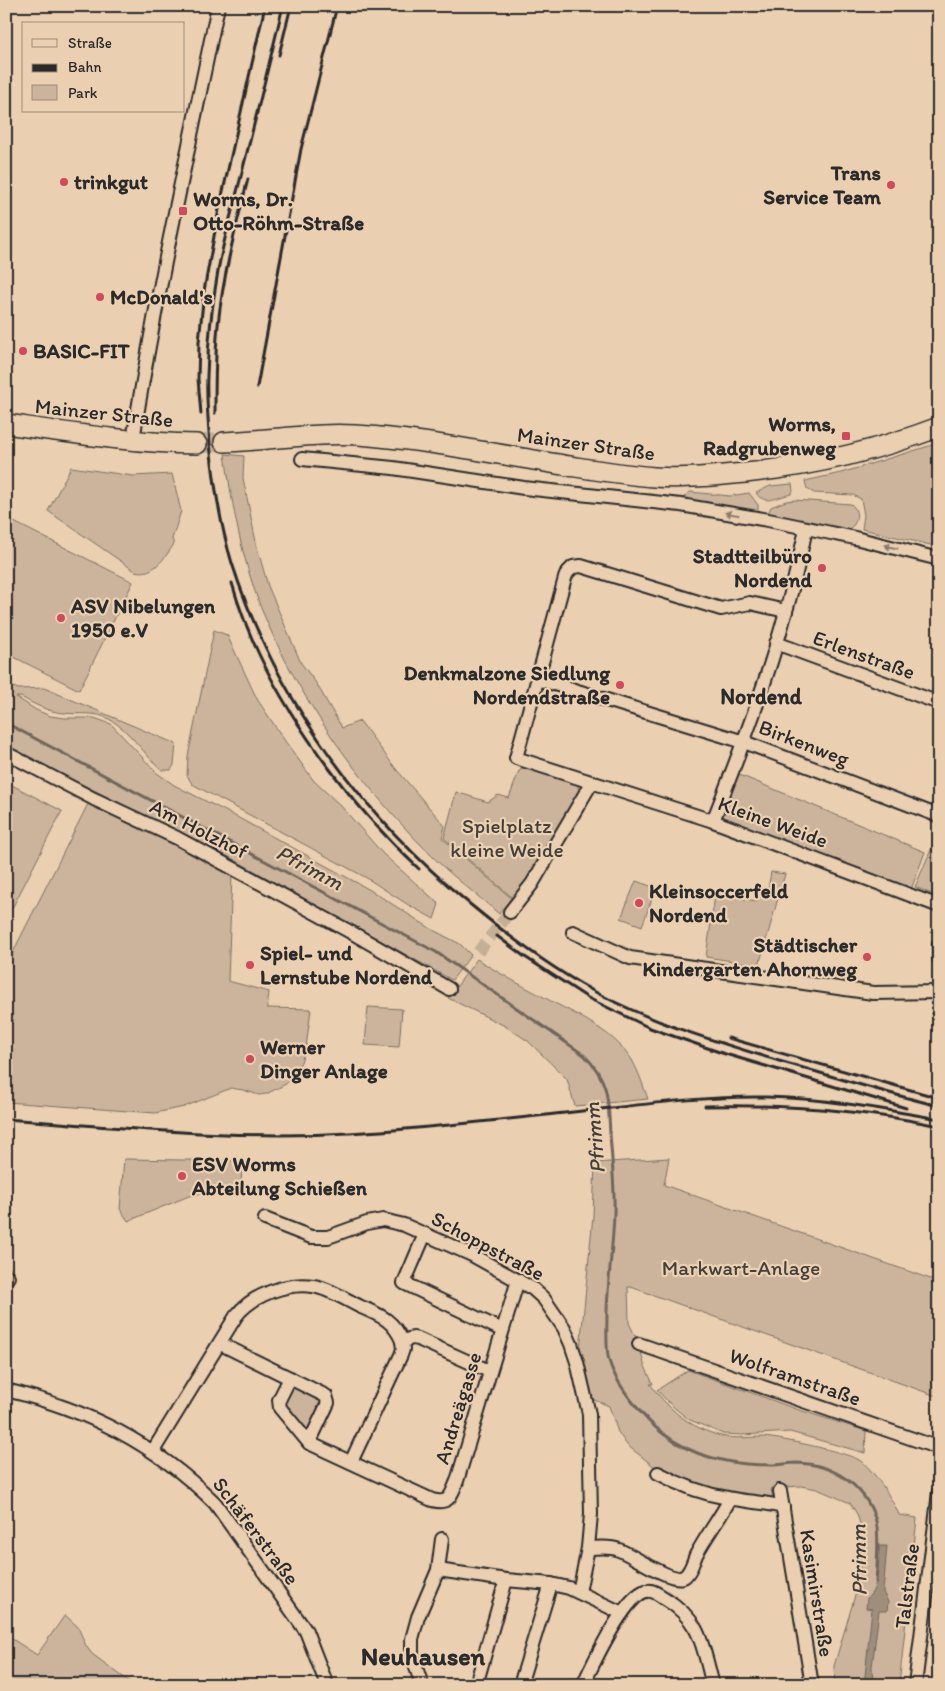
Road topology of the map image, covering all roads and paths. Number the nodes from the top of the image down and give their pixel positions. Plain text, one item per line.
1 (218, 6) edge
2 (6, 424) edge
3 (939, 427) edge
4 (133, 440) junction
5 (224, 442) tunnel mouth
6 (197, 444) tunnel mouth
7 (302, 459) dead end
8 (806, 528) junction
9 (939, 559) edge
10 (786, 611) junction
11 (776, 643) junction
12 (538, 679) junction
13 (939, 703) edge
14 (744, 742) junction
15 (6, 754) edge
16 (592, 782) junction
17 (939, 816) edge
18 (713, 821) junction
19 (939, 906) edge
20 (510, 912) tunnel mouth
21 (573, 932) dead end
22 (939, 944) edge
23 (939, 958) edge
24 (449, 989) dead end
25 (939, 992) edge
26 (266, 1219) dead end
27 (425, 1234) junction
28 (518, 1280) junction
29 (502, 1330) junction
30 (402, 1341) junction
31 (221, 1344) junction
32 (639, 1344) dead end
33 (489, 1372) junction
34 (290, 1378) junction
35 (6, 1390) edge
36 (309, 1443) junction
37 (939, 1448) edge
38 (154, 1451) junction
39 (351, 1462) junction
40 (658, 1473) dead end
41 (780, 1491) dead end
42 (939, 1492) edge
43 (730, 1499) junction
44 (783, 1507) junction
45 (442, 1539) dead end
46 (588, 1548) junction
47 (438, 1570) junction
48 (506, 1580) junction
49 (551, 1584) junction
50 (579, 1592) junction
51 (622, 1614) junction
52 (327, 1685) edge
53 (422, 1685) edge
54 (476, 1685) edge
55 (520, 1685) edge
56 (583, 1685) edge
57 (713, 1685) edge
58 (812, 1685) edge
59 (915, 1685) edge

1 - 4 street
2 - 4 main road, Mainzer Straße
3 - 5 main road, Mainzer Straße
4 - 6 main road, Mainzer Straße
8 -> 7 street
9 -> 8 street
8 - 10 street
10 - 11 street
10 - 12 street
11 - 13 street, Erlenstraße
11 - 14 street
12 - 14 street, Birkenweg
12 - 16 street, Kleine Weide
14 - 17 street, Birkenweg
14 - 18 street
15 - 24 street, Am Holzhof
16 - 18 street, Kleine Weide
16 - 20 street
18 - 19 street, Kleine Weide
21 - 25 street
22 - 23 street
26 - 27 street, Schoppstraße
27 - 28 street, Schoppstraße
27 - 29 street, Andreägasse
28 - 29 street, Andreägasse
28 - 46 street, Schoppstraße
29 - 33 street, Andreägasse
30 - 31 street
30 - 33 street
30 - 39 street
31 - 34 street
31 - 38 street
32 - 37 street, Wolframstraße
33 - 39 street, Andreägasse
34 - 36 street
34 - 36 street
35 - 38 street, Schäferstraße
36 - 39 street
38 - 52 street, Schäferstraße
40 - 43 street, Kasimirstraße
41 - 44 street, Kasimirstraße
42 - 59 street, Talstraße
43 - 44 street, Kasimirstraße
43 - 46 street
44 - 58 street, Kasimirstraße
45 - 47 street
46 - 50 street, Schoppstraße
47 - 48 street
47 - 53 street
48 - 49 street
48 - 54 street
49 - 50 street
49 - 55 street
50 - 51 street
51 - 56 street
51 - 57 street

